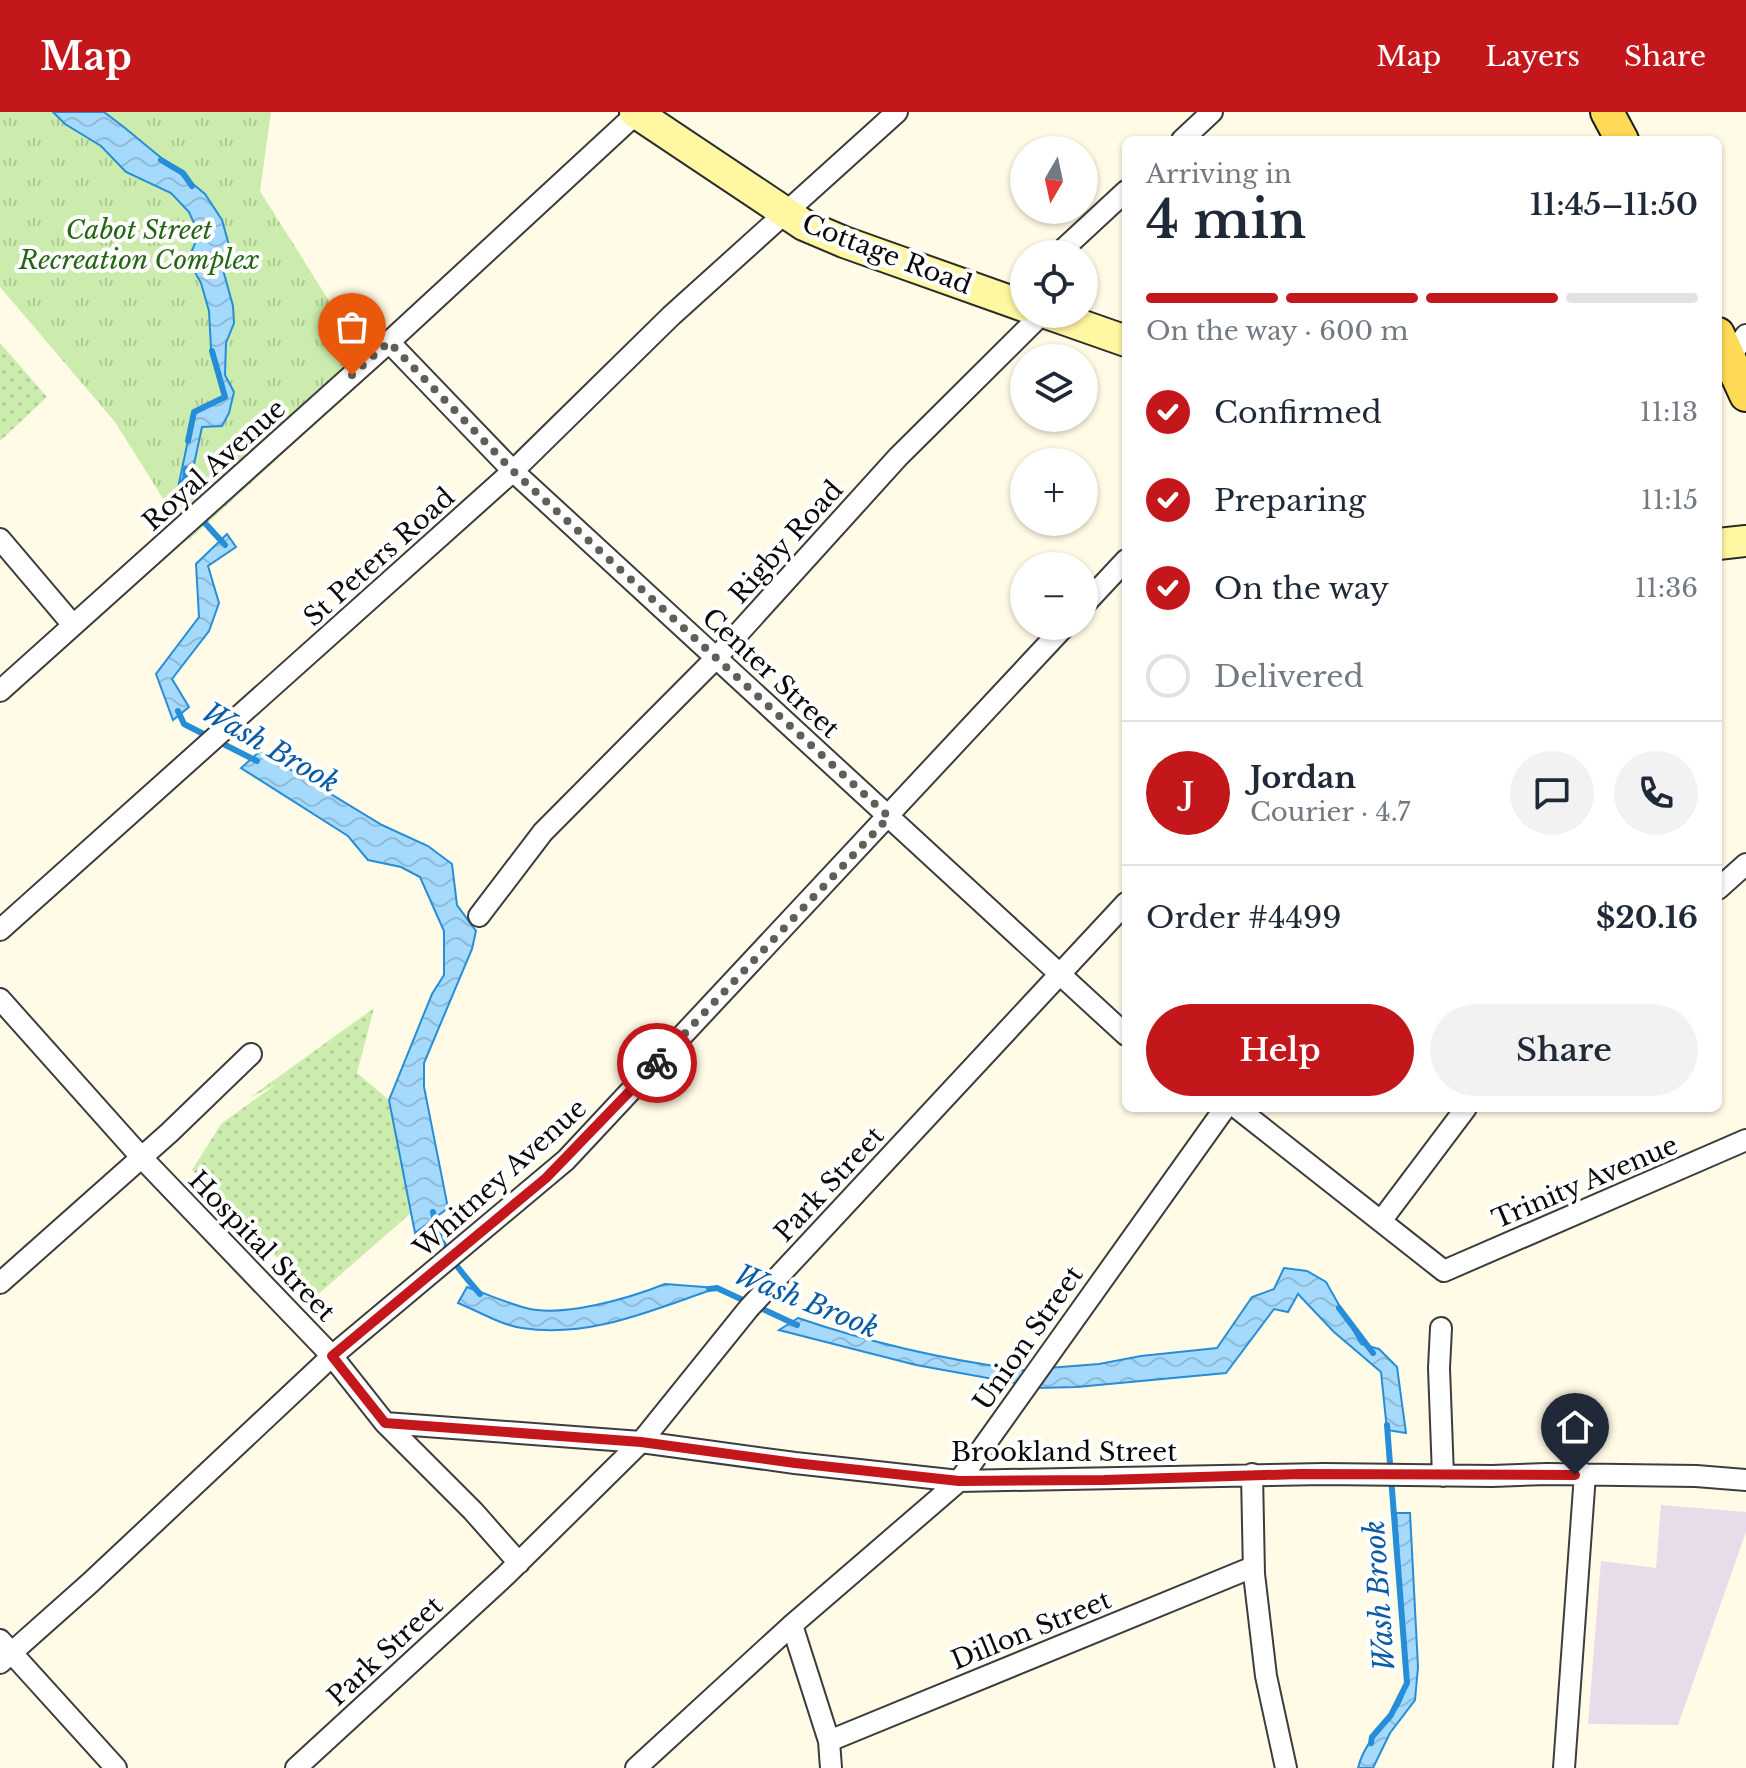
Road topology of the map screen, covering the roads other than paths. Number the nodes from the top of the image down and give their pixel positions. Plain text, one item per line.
1 (897, 112) edge
2 (1212, 112) edge
3 (1607, 112) edge
4 (636, 113) edge
5 (1186, 136) edge
6 (1620, 136) edge
7 (1122, 195) edge
8 (784, 213) junction
9 (1073, 240) edge
10 (1010, 299) edge
11 (1010, 325) edge
12 (1089, 328) edge
13 (1122, 340) edge
14 (389, 342) junction
15 (1731, 342) edge
16 (1746, 395) edge
17 (513, 471) junction
18 (0, 539) edge
19 (1746, 541) edge
20 (1722, 544) edge
21 (1122, 564) edge
22 (1098, 590) edge
23 (73, 625) junction
24 (1052, 640) edge
25 (716, 658) junction
26 (0, 691) edge
27 (889, 817) junction
28 (1746, 864) edge
29 (1722, 885) edge
30 (1122, 907) edge
31 (479, 916) dead end
32 (0, 930) edge
33 (1060, 974) junction
34 (0, 999) edge
35 (1122, 1031) edge
36 (251, 1054) dead end
37 (1215, 1112) edge
38 (1242, 1112) edge
39 (1463, 1112) edge
40 (1746, 1140) edge
41 (142, 1158) junction
42 (1381, 1221) junction
43 (0, 1283) edge
44 (1441, 1328) dead end
45 (332, 1356) junction
46 (385, 1423) junction
47 (641, 1442) junction
48 (1252, 1474) junction
49 (1585, 1474) junction
50 (1443, 1476) junction
51 (1746, 1480) edge
52 (959, 1481) junction
53 (519, 1563) junction
54 (1253, 1567) junction
55 (792, 1625) junction
56 (4, 1652) edge
57 (829, 1741) junction
58 (116, 1768) edge
59 (296, 1768) edge
60 (636, 1768) edge
61 (831, 1768) edge
62 (1286, 1768) edge
63 (1564, 1768) edge

1 - 8 street, St Peters Road
2 - 5 street
3 - 6 main road
4 - 8 main road, Cottage Road
4 - 14 street, Royal Avenue
7 - 9 street
8 - 10 main road, Cottage Road
8 - 17 street, St Peters Road
11 - 25 street, Rigby Road
12 - 13 main road
14 - 17 street, Center Street
14 - 23 street, Royal Avenue
15 - 16 main road
17 - 25 street, Center Street
17 - 32 street, St Peters Road
18 - 23 street
19 - 20 main road
21 - 22 street
23 - 26 street, Royal Avenue
24 - 27 street, Whitney Avenue
25 - 27 street, Center Street
25 - 31 street, Rigby Road
27 - 33 street, Center Street
27 - 45 street, Whitney Avenue
28 - 29 street
30 - 33 street, Park Street
33 - 35 street, Center Street
33 - 47 street, Park Street
34 - 41 street, Hospital Street
36 - 41 street
37 - 52 street, Union Street
38 - 42 street
39 - 42 street
40 - 42 street, Trinity Avenue
41 - 43 street
41 - 45 street, Hospital Street
44 - 50 street
45 - 46 street, Hospital Street
45 - 56 street, Whitney Avenue
46 - 47 street, Brookland Street
46 - 53 street, Hospital Street
47 - 52 street, Brookland Street
47 - 53 street, Park Street
48 - 50 street, Brookland Street
48 - 52 street, Brookland Street
48 - 54 street
49 - 50 street, Brookland Street
49 - 51 street, Brookland Street
49 - 63 street
52 - 55 street, Union Street
53 - 59 street, Park Street
54 - 57 street, Dillon Street
54 - 62 street
55 - 57 street
55 - 60 street, Union Street
56 - 58 street
57 - 61 street

